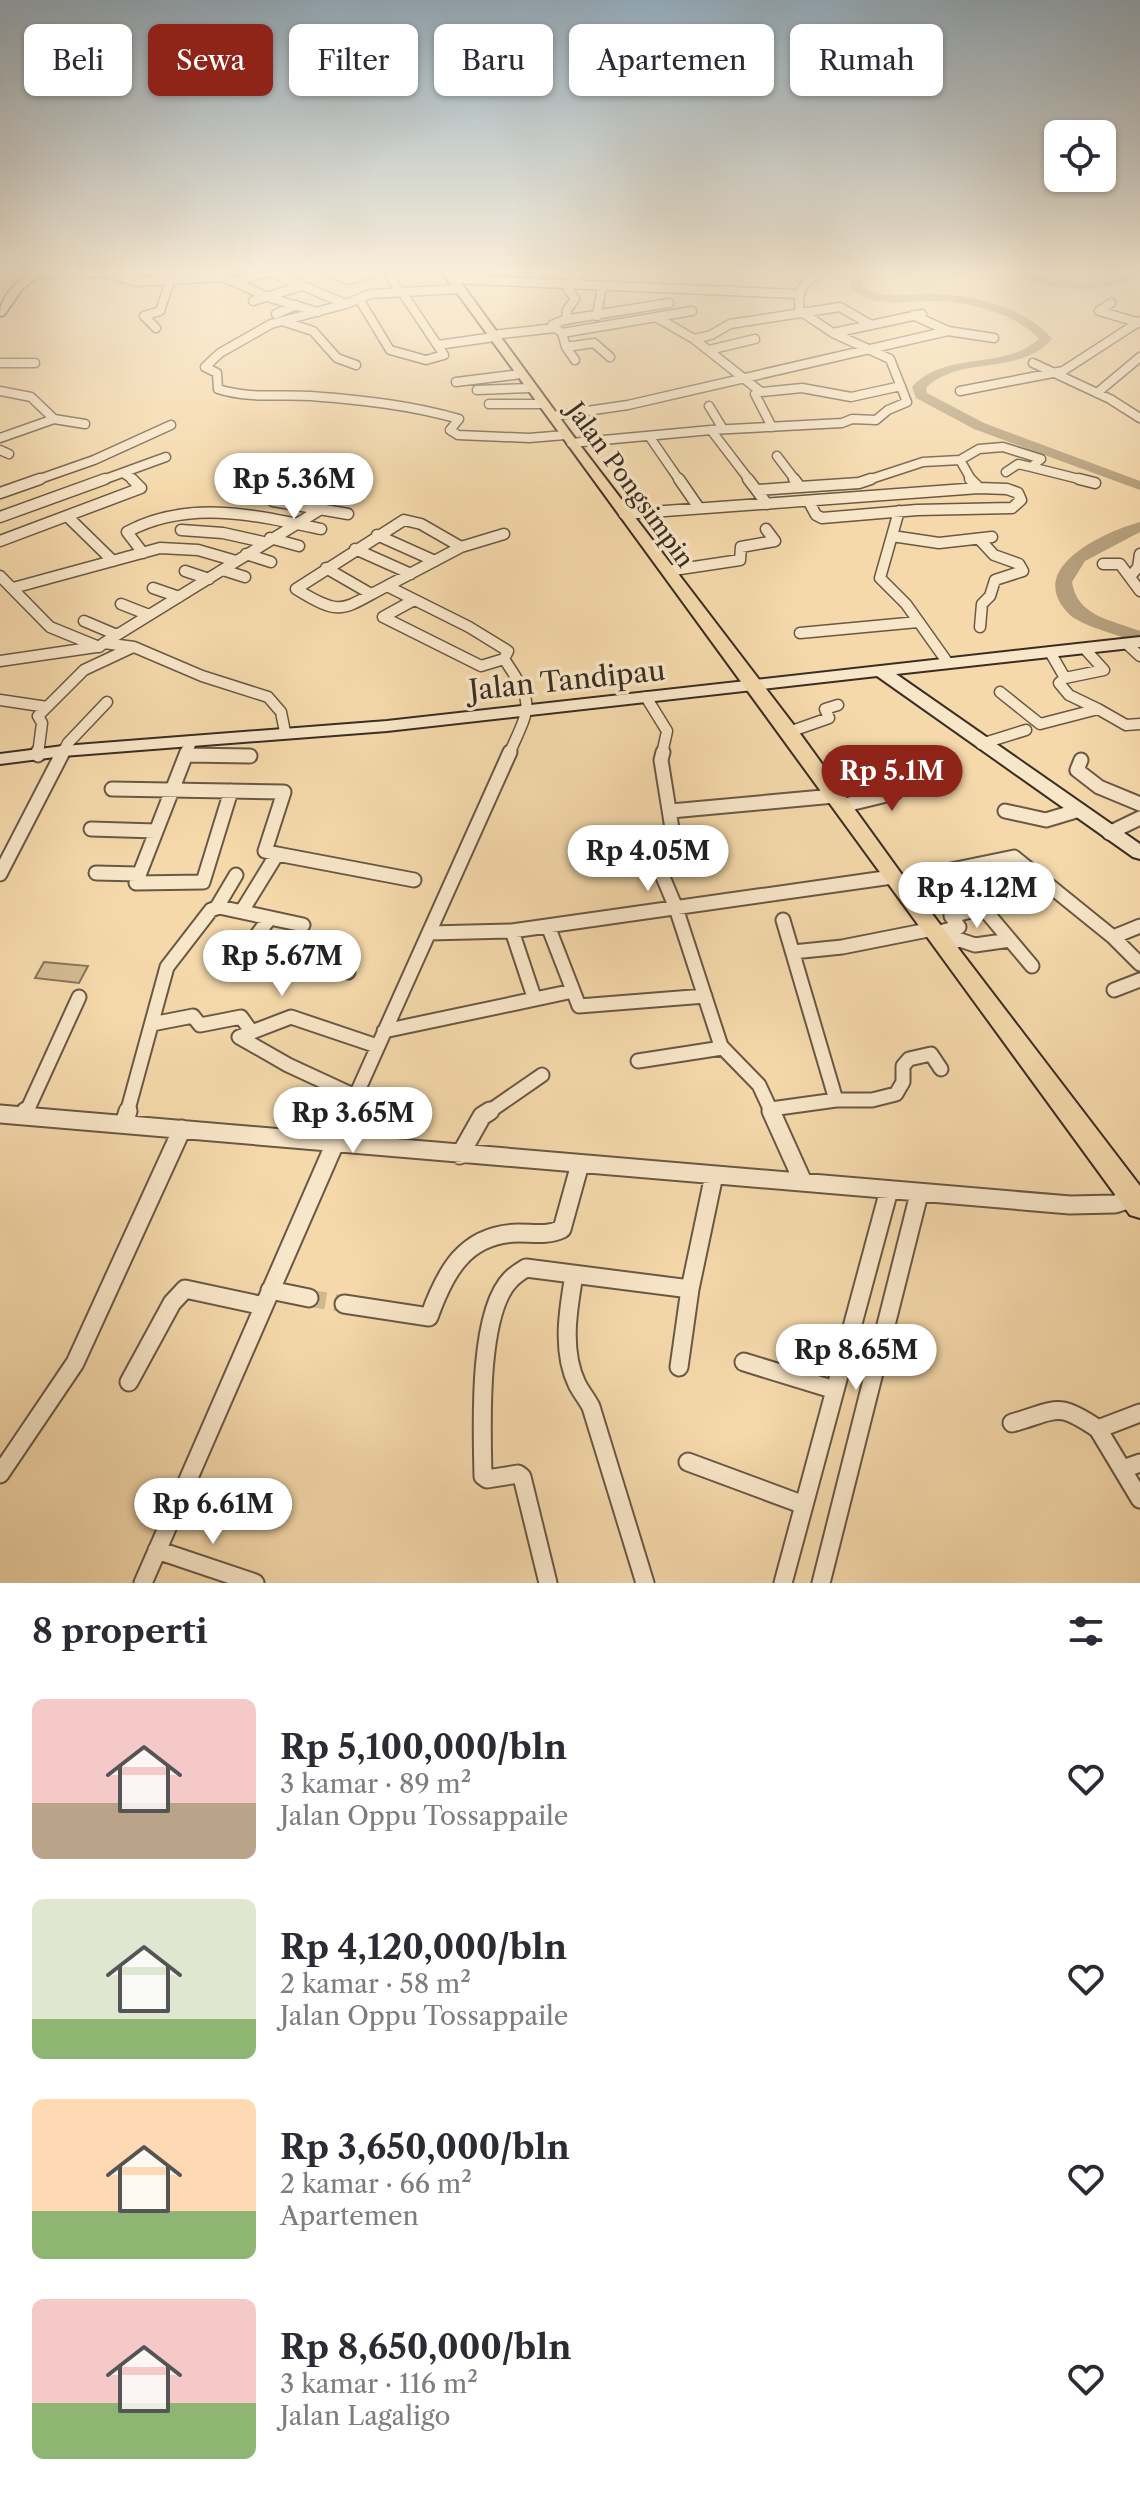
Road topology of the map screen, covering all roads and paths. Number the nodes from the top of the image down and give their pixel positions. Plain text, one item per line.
1 (233, 346) edge
2 (326, 346) edge
3 (387, 346) edge
4 (439, 346) edge
5 (500, 346) edge
6 (574, 346) edge
7 (597, 346) edge
8 (703, 346) edge
9 (726, 346) edge
10 (862, 346) edge
11 (892, 346) edge
12 (1097, 346) edge
13 (566, 347) joint
14 (709, 350) junction
15 (873, 351) junction
16 (610, 357) dead end
17 (1140, 357) edge
18 (575, 360) dead end
19 (0, 363) edge
20 (35, 363) dead end
21 (1033, 363) dead end
22 (356, 365) dead end
23 (784, 370) junction
24 (521, 374) junction
25 (1055, 374) junction
26 (746, 379) junction
27 (456, 382) dead end
28 (901, 386) junction
29 (531, 388) junction
30 (799, 388) junction
31 (477, 390) dead end
32 (0, 391) edge
33 (960, 391) dead end
34 (761, 392) junction
35 (1097, 393) junction
36 (489, 404) dead end
37 (709, 406) dead end
38 (1136, 410) edge
39 (606, 414) dead end
40 (1140, 418) edge
41 (54, 419) junction
42 (85, 424) dead end
43 (558, 424) junction
44 (171, 425) dead end
45 (772, 427) junction
46 (723, 429) junction
47 (711, 430) junction
48 (649, 436) junction
49 (0, 438) edge
50 (777, 456) dead end
51 (166, 457) dead end
52 (960, 460) junction
53 (1031, 467) junction
54 (1006, 472) dead end
55 (123, 473) junction
56 (1095, 483) dead end
57 (800, 487) junction
58 (979, 488) junction
59 (757, 490) junction
60 (0, 493) edge
61 (273, 501) dead end
62 (809, 502) junction
63 (767, 504) junction
64 (699, 508) junction
65 (321, 509) junction
66 (899, 511) junction
67 (348, 514) dead end
68 (624, 514) junction
69 (67, 516) junction
70 (0, 517) edge
71 (296, 524) junction
72 (321, 529) dead end
73 (766, 529) dead end
74 (181, 530) dead end
75 (504, 534) dead end
76 (377, 535) junction
77 (892, 536) junction
78 (992, 537) dead end
79 (267, 540) junction
80 (980, 540) junction
81 (0, 541) edge
82 (299, 546) dead end
83 (461, 547) junction
84 (355, 549) junction
85 (143, 553) junction
86 (246, 554) junction
87 (1140, 554) edge
88 (113, 561) junction
89 (236, 561) junction
90 (435, 561) junction
91 (271, 562) dead end
92 (1103, 564) dead end
93 (326, 568) junction
94 (223, 570) junction
95 (185, 571) dead end
96 (667, 571) junction
97 (411, 574) junction
98 (245, 577) dead end
99 (1130, 577) junction
100 (209, 579) junction
101 (5, 584) edge
102 (387, 586) junction
103 (153, 588) dead end
104 (1140, 591) edge
105 (371, 594) junction
106 (179, 597) junction
107 (414, 600) junction
108 (121, 604) dead end
109 (149, 615) junction
110 (84, 621) dead end
111 (918, 622) junction
112 (980, 627) dead end
113 (800, 633) dead end
114 (117, 635) junction
115 (102, 645) junction
116 (1135, 646) edge
117 (134, 647) junction
118 (1085, 649) junction
119 (1050, 652) junction
120 (504, 659) junction
121 (0, 661) edge
122 (948, 663) junction
123 (879, 670) junction
124 (1065, 678) junction
125 (751, 685) junction
126 (1000, 692) dead end
127 (646, 697) junction
128 (0, 700) edge
129 (107, 702) dead end
130 (838, 705) dead end
131 (47, 707) junction
132 (1098, 709) junction
133 (528, 711) junction
134 (1140, 724) edge
135 (1026, 730) dead end
136 (285, 732) junction
137 (789, 732) junction
138 (981, 744) junction
139 (189, 749) junction
140 (63, 751) junction
141 (38, 755) junction
142 (250, 756) dead end
143 (0, 759) edge
144 (1081, 760) dead end
145 (894, 782) dead end
146 (112, 789) dead end
147 (173, 789) junction
148 (231, 791) junction
149 (838, 801) junction
150 (1140, 804) edge
151 (671, 811) junction
152 (1005, 811) dead end
153 (1076, 811) junction
154 (1140, 818) edge
155 (91, 829) dead end
156 (156, 831) junction
157 (1109, 833) junction
158 (1140, 853) edge
159 (277, 854) junction
160 (96, 873) dead end
161 (0, 874) edge
162 (139, 874) junction
163 (236, 875) dead end
164 (892, 877) junction
165 (414, 880) dead end
166 (217, 907) junction
167 (676, 908) junction
168 (983, 908) junction
169 (242, 911) junction
170 (270, 918) junction
171 (783, 920) dead end
172 (303, 925) dead end
173 (548, 926) junction
174 (1140, 926) edge
175 (512, 931) junction
176 (429, 933) junction
177 (938, 935) junction
178 (1113, 937) junction
179 (1010, 940) junction
180 (793, 952) junction
181 (1140, 964) edge
182 (1032, 966) dead end
183 (348, 972) dead end
184 (1140, 980) edge
185 (1114, 990) dead end
186 (573, 991) junction
187 (705, 996) junction
188 (79, 997) dead end
189 (534, 997) junction
190 (152, 1024) junction
191 (251, 1031) junction
192 (380, 1039) junction
193 (722, 1048) junction
194 (638, 1061) dead end
195 (941, 1069) dead end
196 (542, 1075) dead end
197 (355, 1096) junction
198 (836, 1100) junction
199 (771, 1109) junction
200 (0, 1114) edge
201 (24, 1116) junction
202 (124, 1124) junction
203 (182, 1129) junction
204 (336, 1144) junction
205 (460, 1155) junction
206 (580, 1164) junction
207 (714, 1175) junction
208 (803, 1182) junction
209 (889, 1190) junction
210 (919, 1194) junction
211 (1138, 1201) edge
212 (574, 1275) junction
213 (690, 1289) junction
214 (267, 1298) junction
215 (309, 1298) tunnel mouth
216 (344, 1304) tunnel mouth
217 (744, 1362) dead end
218 (679, 1367) dead end
219 (129, 1382) dead end
220 (835, 1390) junction
221 (1140, 1413) edge
222 (1012, 1423) dead end
223 (1098, 1429) junction
224 (688, 1462) dead end
225 (1132, 1466) edge
226 (0, 1474) edge
227 (1140, 1499) edge
228 (804, 1505) junction
229 (157, 1550) junction
230 (143, 1583) edge
231 (255, 1583) edge
232 (548, 1583) edge
233 (645, 1583) edge
234 (783, 1583) edge
235 (821, 1583) edge

1 - 43 street
2 - 22 street
3 - 4 street
5 - 24 main road, Jalan Pongsimpin
6 - 13 street
7 - 16 street
8 - 14 street
9 - 14 street
10 - 15 street
11 - 15 street
12 - 25 street
13 - 18 street
14 - 26 street
15 - 23 street
15 - 28 street
17 - 35 street
19 - 20 street
21 - 25 street
23 - 26 street
23 - 30 street
24 - 27 street
24 - 29 main road, Jalan Pongsimpin
25 - 33 street
25 - 35 street
26 - 34 street
26 - 43 street
28 - 30 street
28 - 45 street
29 - 31 street
29 - 43 main road, Jalan Pongsimpin
30 - 34 street
32 - 41 street
34 - 45 street
35 - 38 street
36 - 43 street
37 - 46 street
38 - 40 street
39 - 43 street
41 - 42 street
41 - 49 street
43 - 48 street
43 - 68 main road, Jalan Pongsimpin
44 - 60 street
45 - 46 street
46 - 47 street
47 - 48 street
47 - 59 street
48 - 64 street
50 - 57 street
51 - 55 street
52 - 53 street
52 - 57 street
52 - 58 street
53 - 54 street
53 - 56 street
55 - 69 street
55 - 70 street
57 - 59 street
58 - 62 street
58 - 66 street
59 - 63 street
61 - 65 street
62 - 63 street
62 - 66 street
63 - 64 street
64 - 68 street
65 - 67 street
65 - 71 street
66 - 77 street
68 - 96 main road, Jalan Pongsimpin
69 - 81 street
69 - 88 street
71 - 72 street
71 - 79 street
71 - 85 street
73 - 96 street
74 - 79 street
75 - 83 street
76 - 83 street
76 - 84 street
76 - 90 street
77 - 80 street
77 - 111 street
78 - 80 street
79 - 82 street
79 - 86 street
80 - 112 street
83 - 90 street
84 - 93 street
84 - 97 street
85 - 88 street
85 - 89 street
86 - 89 street
86 - 91 street
87 - 99 street
88 - 101 street
89 - 94 street
90 - 97 street
92 - 99 street
93 - 105 street
93 - 105 street
94 - 98 street
94 - 100 street
95 - 100 street
96 - 125 main road, Jalan Pongsimpin
97 - 102 street
99 - 104 street
100 - 106 street
101 - 115 street
102 - 105 street
102 - 107 street
103 - 106 street
106 - 109 street
107 - 120 street
107 - 120 street
108 - 109 street
109 - 114 street
110 - 114 street
111 - 113 street
111 - 122 street
114 - 115 street
115 - 117 street
115 - 121 street
116 - 118 street, Jalan Tandipau
117 - 131 street
117 - 136 street
118 - 119 street, Jalan Tandipau
118 - 124 street
119 - 122 street, Jalan Tandipau
119 - 124 street
120 - 133 street
122 - 123 street, Jalan Tandipau
123 - 125 street, Jalan Tandipau
123 - 138 street
124 - 132 street
125 - 127 street, Jalan Tandipau
125 - 137 main road, Jalan Pongsimpin
126 - 132 street
127 - 133 street, Jalan Tandipau
127 - 151 street
128 - 131 street
129 - 140 street
130 - 137 street
131 - 141 street
132 - 134 street
133 - 136 street, Jalan Tandipau
133 - 176 street
135 - 138 street
136 - 139 street, Jalan Tandipau
137 - 149 main road, Jalan Pongsimpin
138 - 153 street
139 - 140 street, Jalan Tandipau
139 - 142 street
139 - 147 street
140 - 141 street, Jalan Tandipau
140 - 161 street
141 - 143 street, Jalan Tandipau
144 - 150 street
145 - 149 street
146 - 147 street
147 - 148 street
147 - 156 street
148 - 159 street
148 - 162 street
149 - 151 street
149 - 164 main road, Jalan Pongsimpin
151 - 167 street
152 - 153 street
153 - 157 street
154 - 157 street
155 - 156 street
156 - 162 street
157 - 158 street
159 - 165 street
159 - 169 street
160 - 162 street
163 - 166 street
164 - 167 street
164 - 177 main road, Jalan Pongsimpin
166 - 169 street
166 - 190 street
167 - 173 street
167 - 187 street
168 - 177 street
168 - 178 street
168 - 179 street
169 - 170 street
170 - 172 street
170 - 183 street
171 - 180 street
173 - 175 street
173 - 186 street
174 - 178 street
175 - 176 street
175 - 189 street
176 - 192 street
177 - 179 street
177 - 180 street
177 - 211 main road, Jalan Pongsimpin
178 - 181 street
179 - 182 street
180 - 198 street
184 - 185 street
186 - 187 street
186 - 189 street
187 - 193 street
188 - 201 street
189 - 192 street
190 - 191 street
190 - 202 street
191 - 192 street
191 - 197 street
192 - 197 street
193 - 194 street
193 - 199 street
195 - 198 street
196 - 205 street
197 - 204 street
198 - 199 street
199 - 208 street
200 - 201 street
201 - 202 street
202 - 203 street
203 - 204 street
203 - 226 street
204 - 205 street
204 - 214 street
205 - 206 street
206 - 207 street
206 - 216 street
207 - 208 street
207 - 213 street
208 - 209 street
209 - 210 street
209 - 220 street
210 - 211 street
210 - 235 street
212 - 213 street
212 - 232 street
212 - 233 street
213 - 218 street
214 - 215 street
214 - 219 street
214 - 229 street
217 - 220 street
220 - 228 street
221 - 223 street
222 - 223 street
223 - 225 street
224 - 228 street
225 - 227 street
228 - 234 street
229 - 230 street
229 - 231 street

